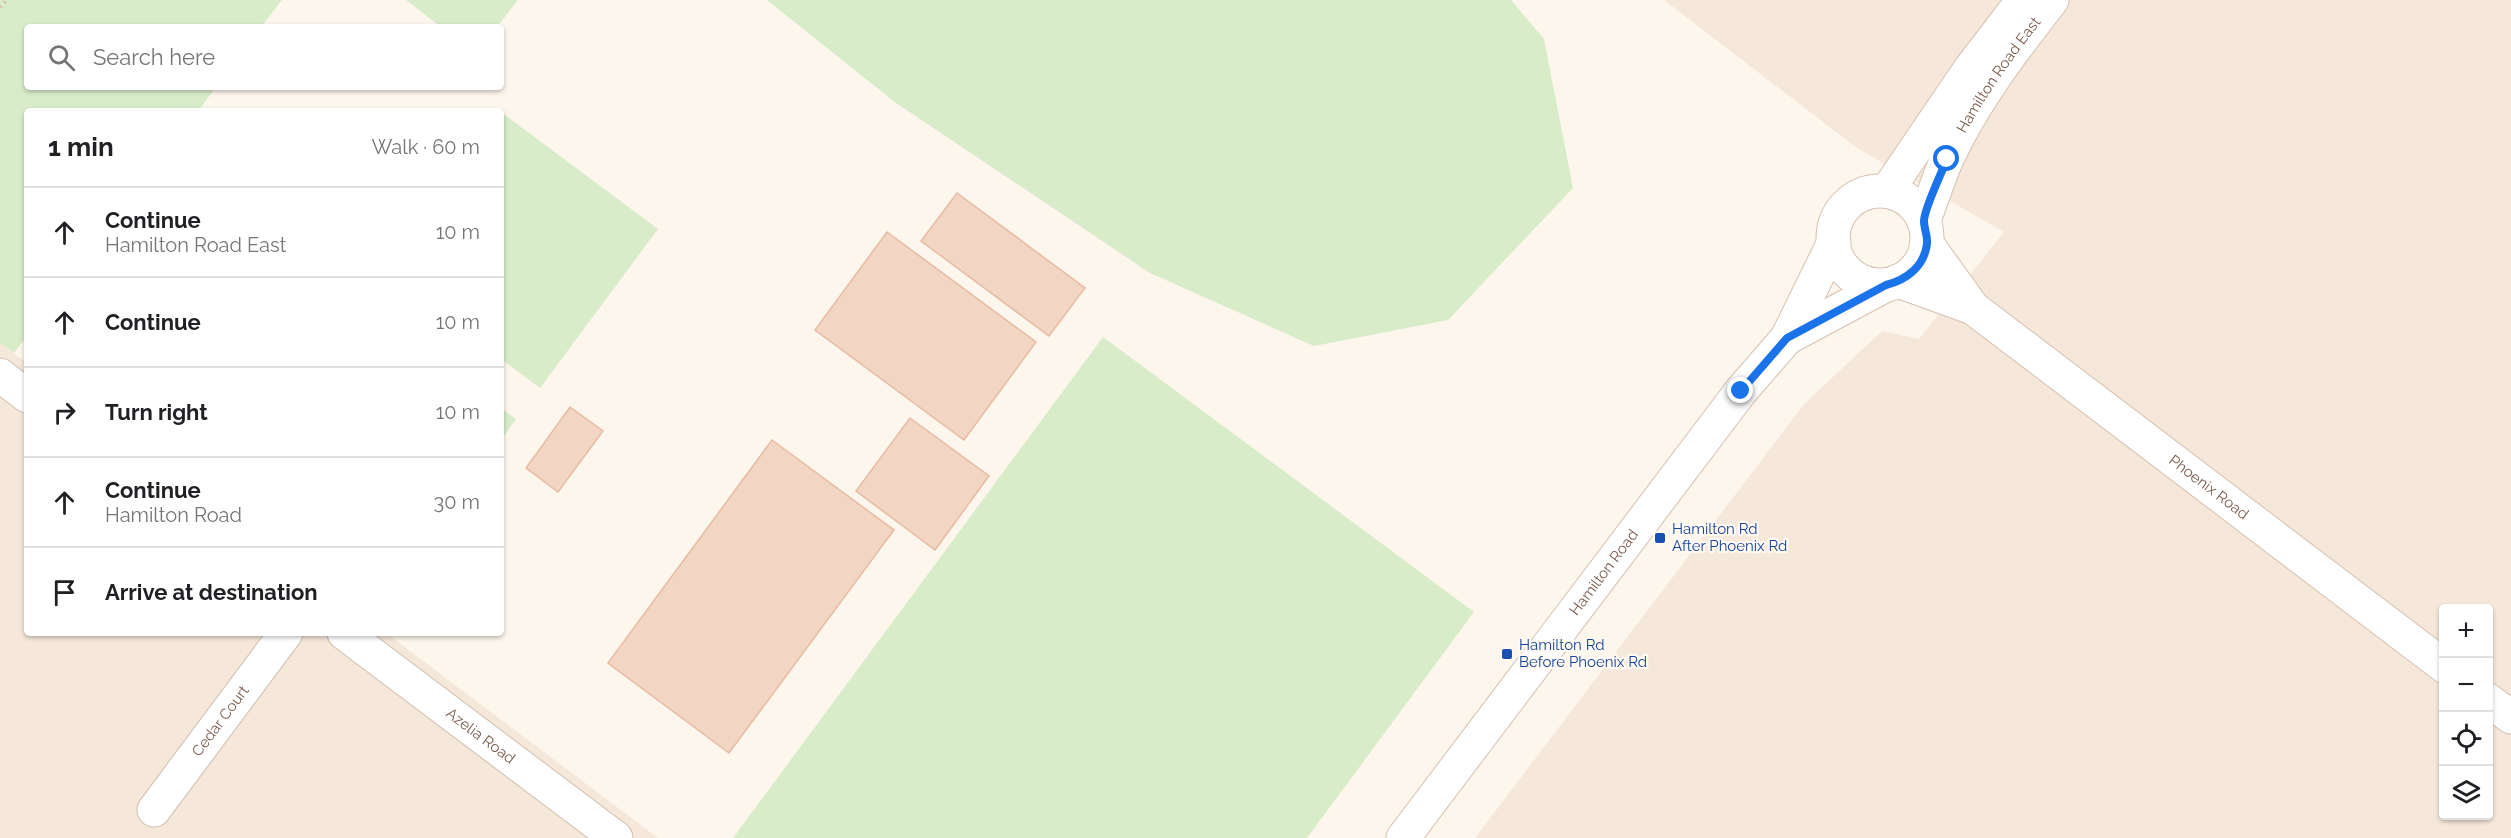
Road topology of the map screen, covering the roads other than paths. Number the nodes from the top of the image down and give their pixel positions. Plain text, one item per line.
1 (2023, 0) edge
2 (2052, 0) edge
3 (1887, 191) junction
4 (1926, 232) junction
5 (1834, 242) junction
6 (1892, 283) junction
7 (1973, 308) junction
8 (1787, 338) junction
9 (0, 375) edge
10 (24, 394) edge
11 (284, 636) edge
12 (348, 636) edge
13 (2439, 662) edge
14 (2493, 704) edge
15 (2511, 717) edge
16 (154, 810) dead end
17 (616, 838) edge
18 (1403, 838) edge

1 - 3 main road, Hamilton Road East
2 - 4 main road, Hamilton Road East
3 - 4 main road
3 - 5 main road
4 - 6 main road
4 - 7 main road, Phoenix Road
5 - 6 main road
5 - 8 main road, Hamilton Road
6 - 7 main road, Phoenix Road
6 - 8 main road, Hamilton Road
7 - 13 main road, Phoenix Road
8 - 18 main road, Hamilton Road
9 - 10 main road
11 - 16 main road, Cedar Court
12 - 17 main road, Azelia Road
14 - 15 main road

